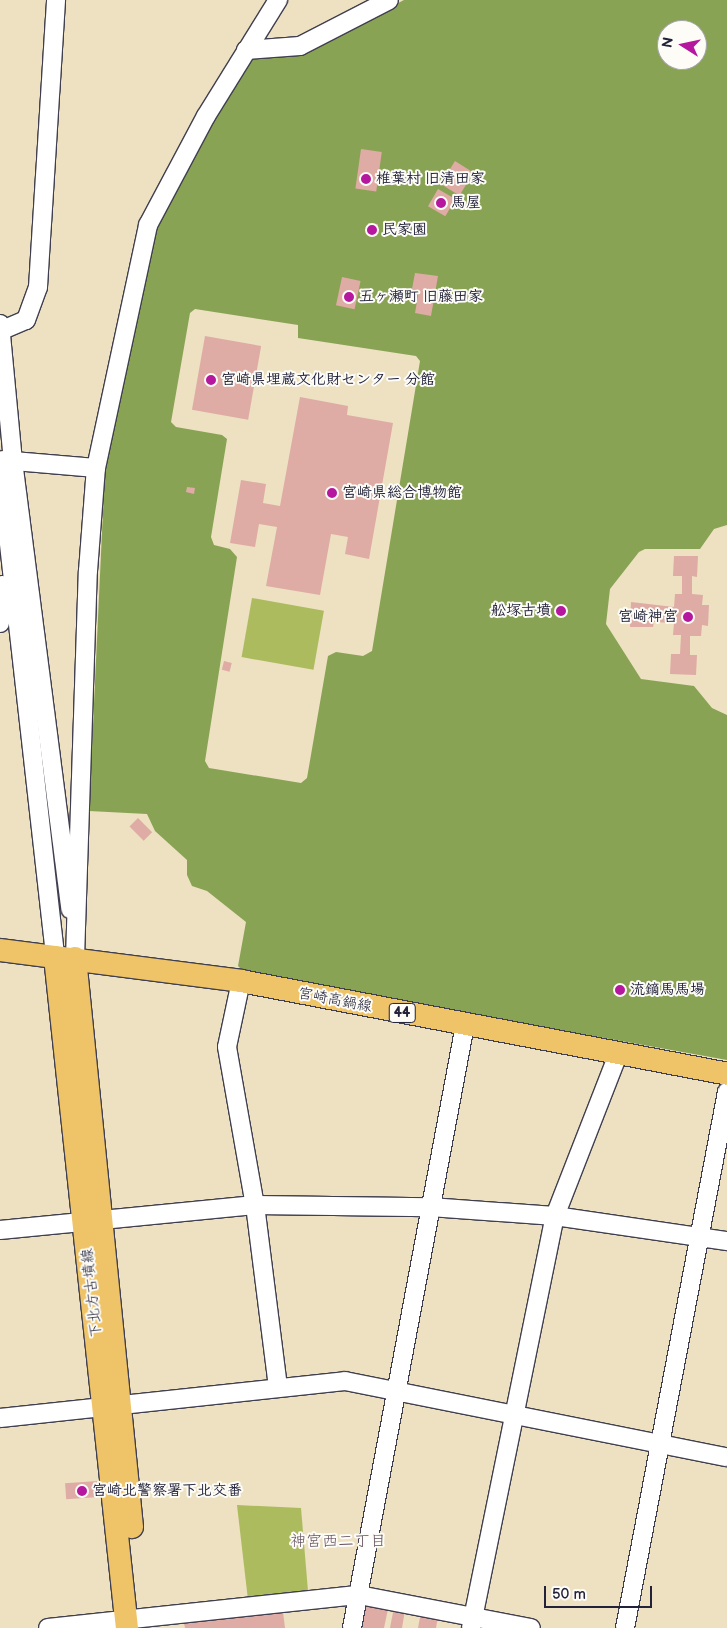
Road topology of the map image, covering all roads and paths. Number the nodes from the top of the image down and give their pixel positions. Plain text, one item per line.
1 (56, 0) edge
2 (278, 0) edge
3 (389, 0) edge
4 (246, 50) junction
5 (0, 329) edge
6 (4, 462) edge
7 (96, 468) junction
8 (5, 584) edge
9 (0, 623) edge
10 (0, 950) edge
11 (65, 958) junction
12 (242, 981) junction
13 (465, 1025) junction
14 (618, 1054) junction
15 (727, 1074) edge
16 (727, 1092) edge
17 (255, 1205) junction
18 (430, 1207) junction
19 (555, 1216) junction
20 (93, 1221) junction
21 (0, 1230) edge
22 (697, 1237) junction
23 (727, 1241) edge
24 (278, 1388) junction
25 (396, 1391) junction
26 (112, 1406) junction
27 (513, 1413) junction
28 (0, 1418) edge
29 (659, 1443) junction
30 (727, 1457) edge
31 (358, 1595) junction
32 (472, 1622) edge
33 (134, 1623) edge
34 (48, 1628) edge
35 (352, 1628) edge
36 (531, 1628) edge
37 (624, 1628) edge

1 - 5 street
2 - 4 street
3 - 4 street
4 - 7 street
5 - 6 street
6 - 7 street
6 - 8 street
6 - 11 street
7 - 11 street
8 - 9 street
8 - 11 street
10 - 11 main road, 宮崎高鍋線 / 44
11 - 12 main road, 宮崎高鍋線 / 44
11 - 20 main road, 下北方古墳線
12 - 13 main road, 宮崎高鍋線 / 44
12 - 17 street
13 - 14 main road, 宮崎高鍋線 / 44
13 - 18 street
14 - 15 main road, 宮崎高鍋線 / 44
14 - 19 street
16 - 22 street
17 - 18 street
17 - 20 street
17 - 24 street
18 - 19 street
18 - 25 street
19 - 22 street
19 - 27 street
20 - 21 street
20 - 26 main road, 下北方古墳線
22 - 23 street
22 - 29 street
24 - 25 street
24 - 26 street
25 - 27 street
25 - 31 street
26 - 28 street
26 - 33 main road, 下北方古墳線
27 - 29 street
27 - 32 street
29 - 30 street
29 - 37 street
31 - 32 street
31 - 33 street
31 - 35 street
32 - 36 street
33 - 34 street

